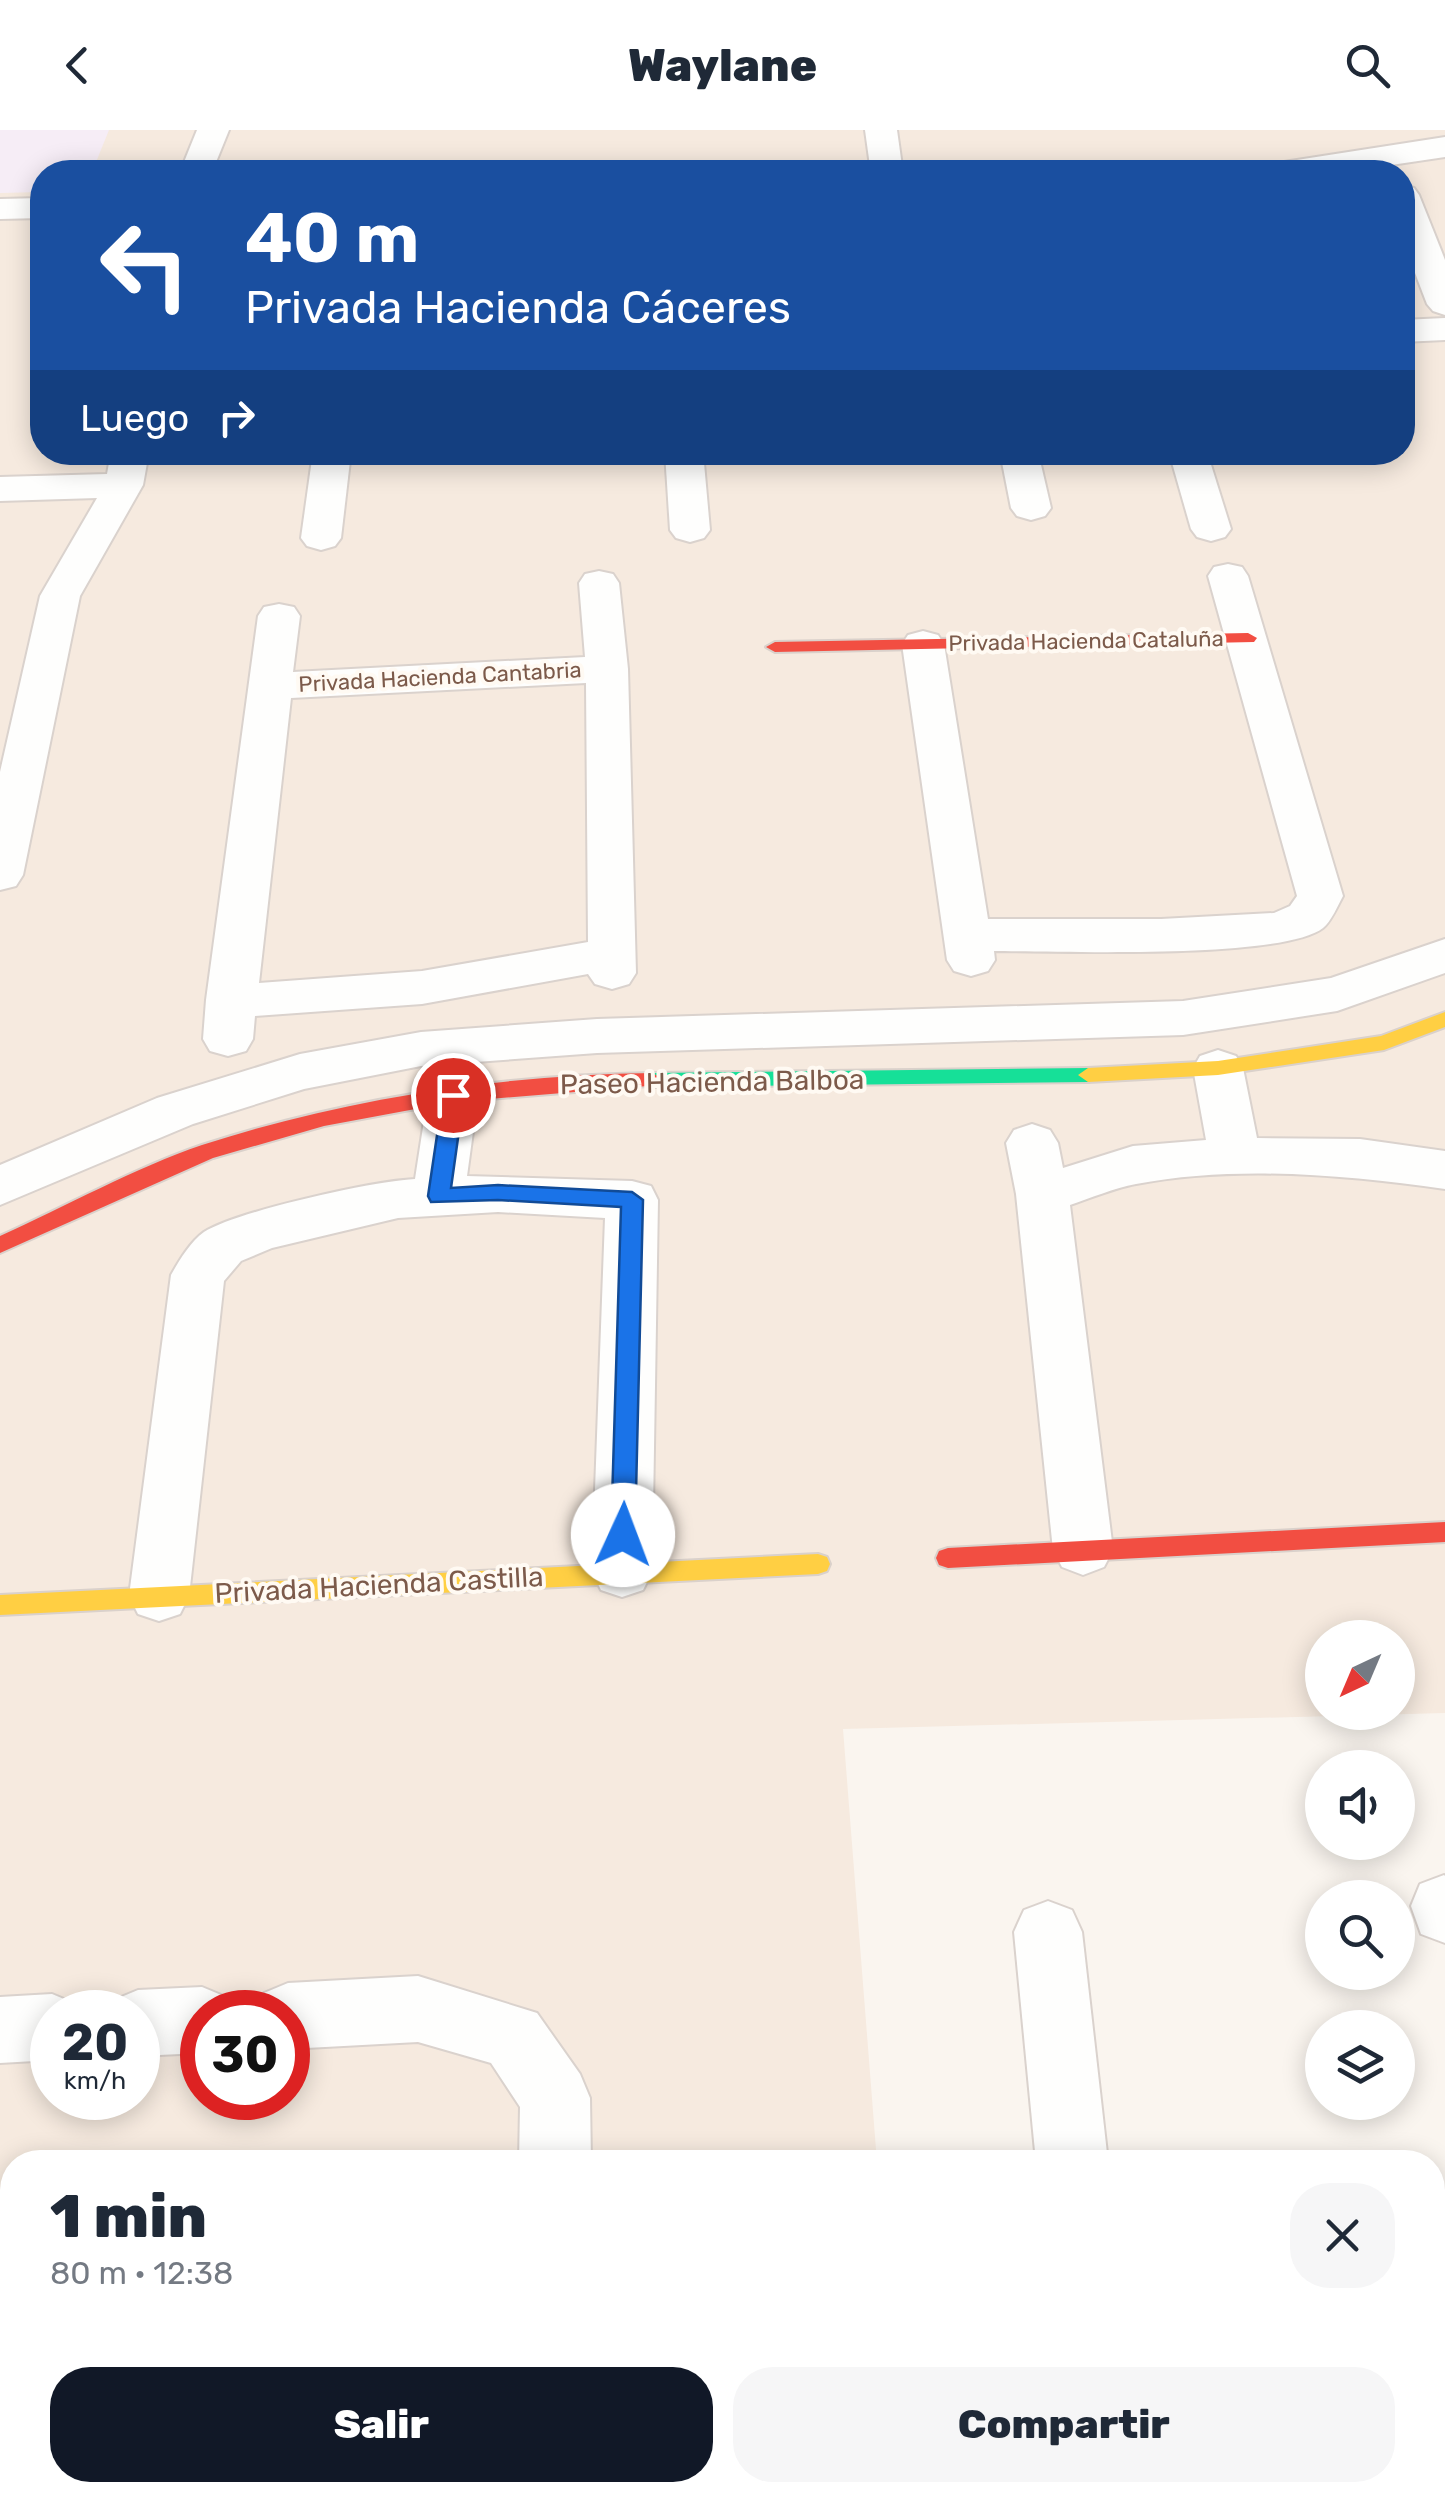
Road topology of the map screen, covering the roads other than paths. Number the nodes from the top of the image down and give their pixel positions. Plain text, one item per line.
1 (213, 130) edge
2 (881, 130) edge
3 (1443, 144) edge
4 (1388, 153) edge
5 (201, 160) edge
6 (885, 160) edge
7 (1350, 160) edge
8 (30, 208) edge
9 (0, 209) edge
10 (1415, 228) edge
11 (1445, 304) edge
12 (1445, 330) edge
13 (1415, 331) edge
14 (330, 465) edge
15 (685, 465) edge
16 (1022, 465) edge
17 (1192, 465) edge
18 (127, 469) edge
19 (0, 488) edge
20 (1031, 508) dead end
21 (1211, 529) dead end
22 (690, 530) dead end
23 (321, 538) dead end
24 (1228, 576) dead end
25 (599, 582) dead end
26 (279, 616) dead end
27 (1248, 638) junction
28 (924, 644) junction
29 (775, 647) dead end
30 (607, 669) junction
31 (272, 686) junction
32 (0, 875) edge
33 (1162, 934) junction
34 (1445, 955) edge
35 (430, 988) junction
36 (1183, 1018) junction
37 (1445, 1019) edge
38 (422, 1049) junction
39 (1218, 1068) junction
40 (453, 1095) junction
41 (1439, 1153) edge
42 (1236, 1156) junction
43 (18, 1174) edge
44 (438, 1196) junction
45 (88, 1203) junction
46 (0, 1245) edge
47 (1445, 1532) edge
48 (1083, 1550) junction
49 (948, 1558) dead end
50 (818, 1564) dead end
51 (622, 1572) junction
52 (159, 1596) junction
53 (0, 1605) edge
54 (1048, 1932) dead end
55 (310, 2015) edge
56 (30, 2028) edge
57 (0, 2030) edge
58 (556, 2150) edge
59 (1071, 2150) edge

1 - 5 street
2 - 6 street
3 - 4 street
4 - 7 street
8 - 9 street
10 - 11 street
12 - 13 street
14 - 23 street
15 - 22 street
16 - 20 street
17 - 21 street
18 - 19 street
18 - 32 street
24 - 27 street, Privada Hacienda Cataluña
25 - 30 street, Privada Hacienda Cantabria
26 - 31 street, Privada Hacienda Cantabria
27 - 28 street, Privada Hacienda Cataluña
27 - 33 street, Privada Hacienda Cataluña
28 - 29 street, Privada Hacienda Cataluña
28 - 33 street, Privada Hacienda Cataluña
30 - 31 street, Privada Hacienda Cantabria
30 - 35 street, Privada Hacienda Cantabria
31 - 35 street, Privada Hacienda Cantabria
33 - 36 street
34 - 36 street, Paseo Hacienda Balboa
35 - 38 street
36 - 38 street, Paseo Hacienda Balboa
37 - 39 street, Paseo Hacienda Balboa
38 - 43 street, Paseo Hacienda Balboa
39 - 40 street, Paseo Hacienda Balboa
39 - 42 street
40 - 44 street
40 - 45 street, Paseo Hacienda Balboa
41 - 42 street
42 - 48 street
43 - 45 street
44 - 51 street
44 - 52 street
45 - 46 street, Paseo Hacienda Balboa
47 - 48 street
48 - 49 street
50 - 51 street, Privada Hacienda Castilla
51 - 52 street, Privada Hacienda Castilla
52 - 53 street, Privada Hacienda Castilla
54 - 59 street
55 - 58 street
56 - 57 street

